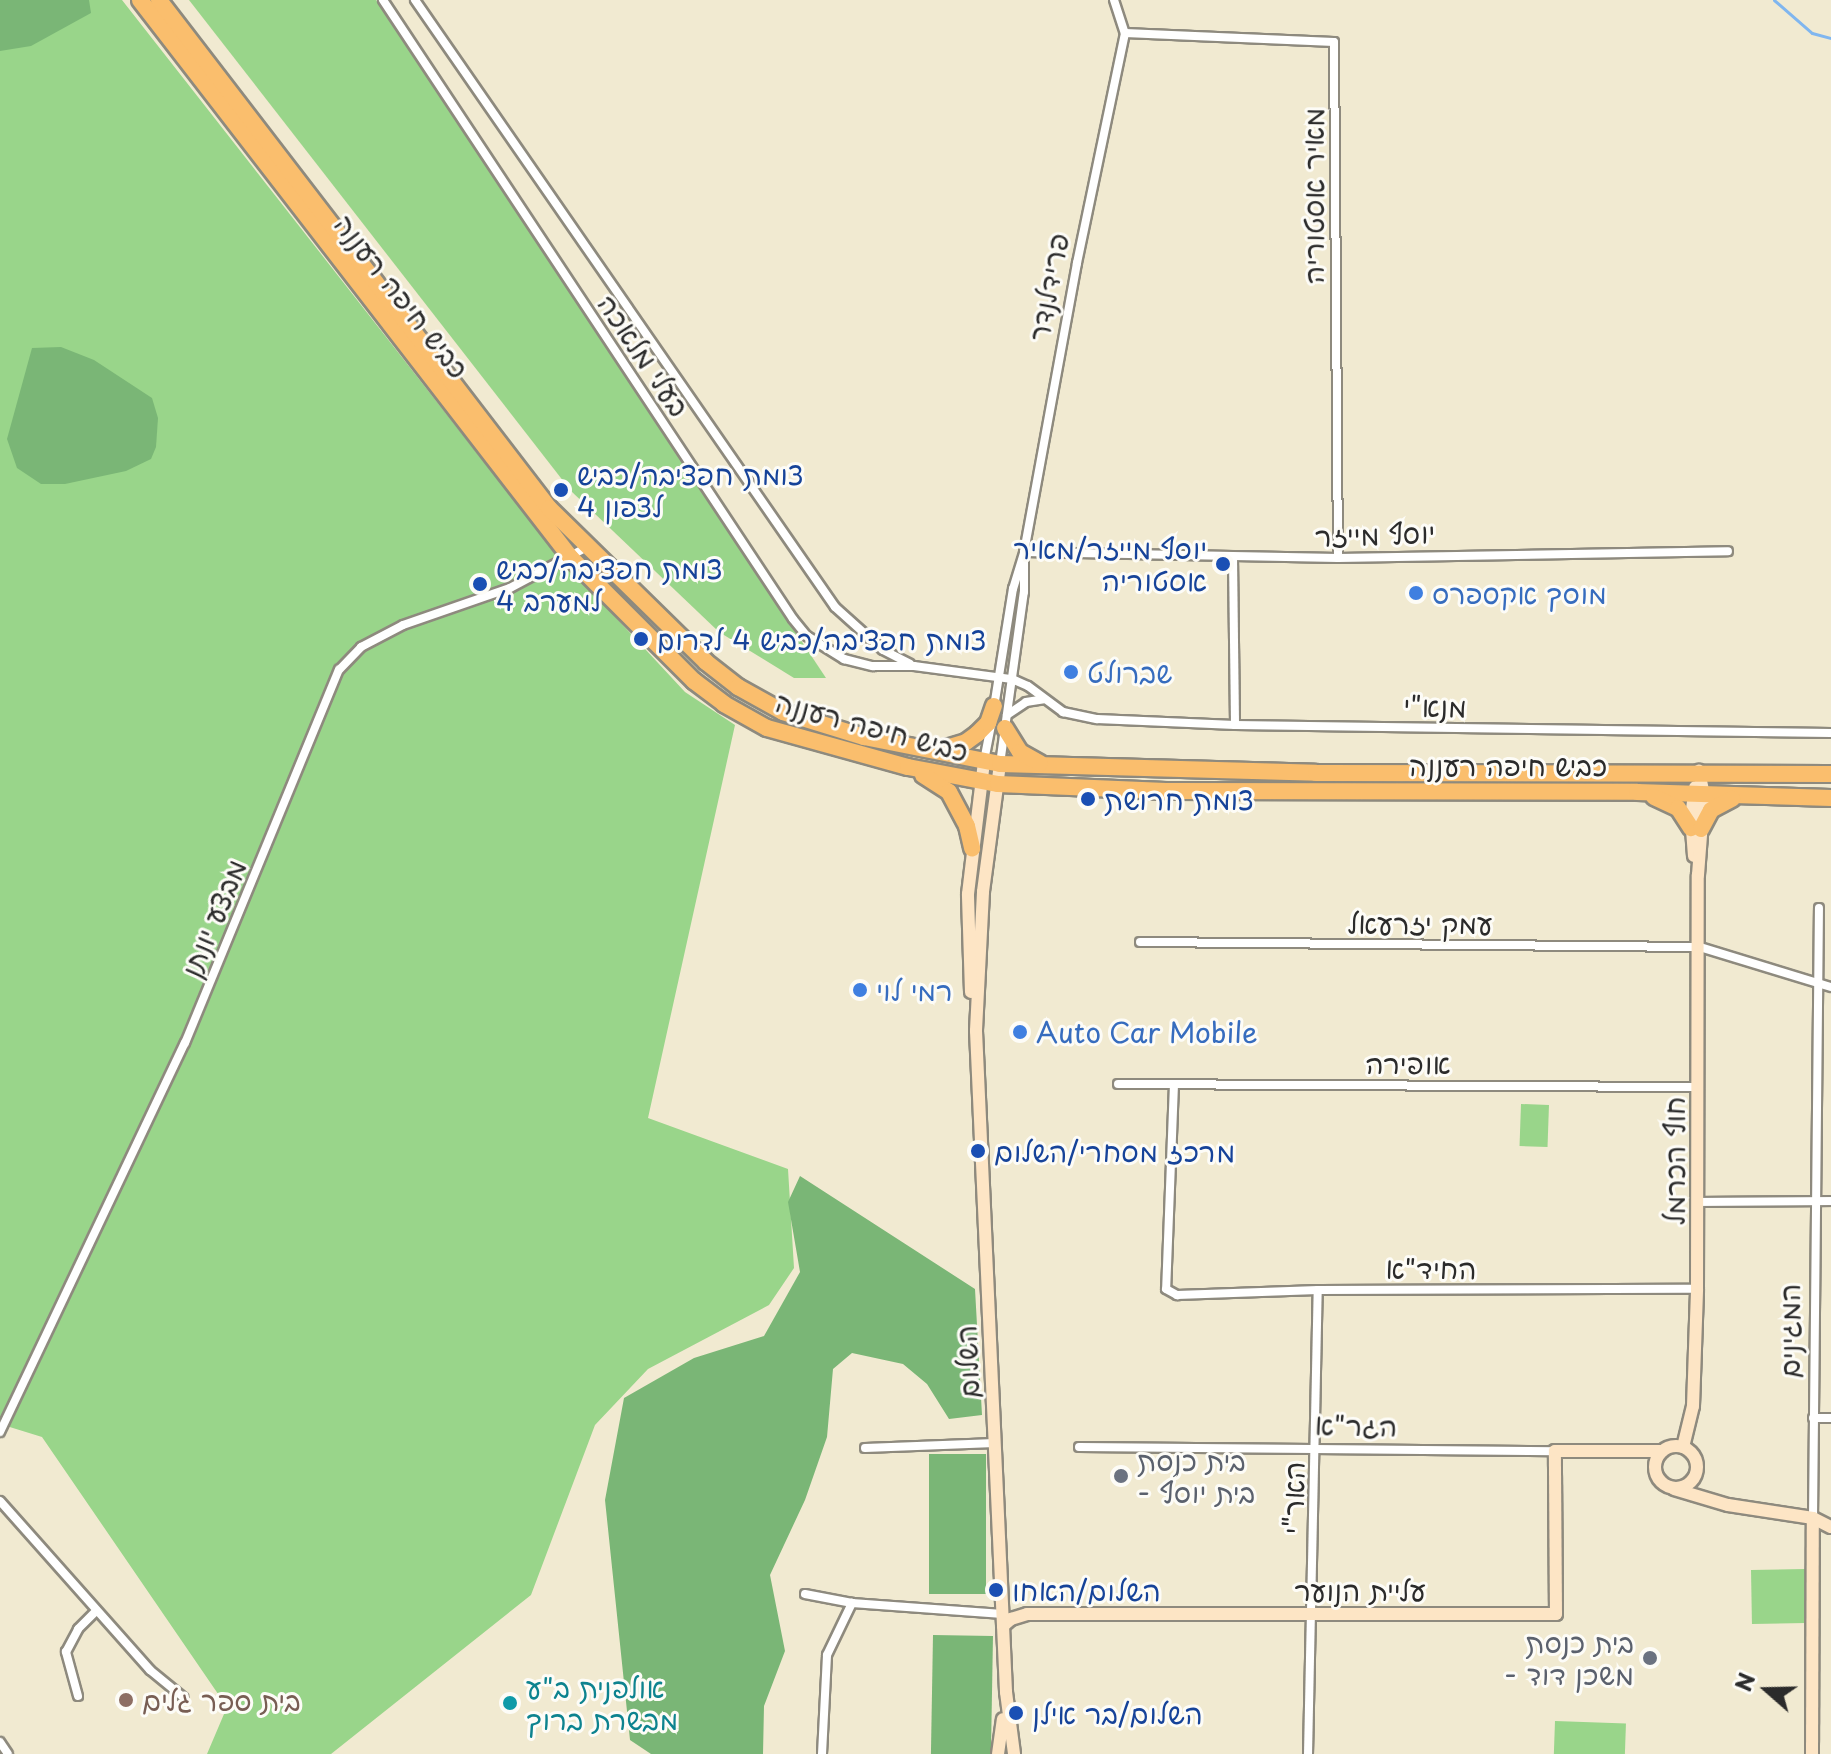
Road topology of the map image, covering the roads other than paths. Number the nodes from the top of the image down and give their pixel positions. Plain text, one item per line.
1 (140, 0) edge
2 (159, 0) edge
3 (383, 0) edge
4 (415, 0) edge
5 (1114, 0) edge
6 (1125, 33) junction
7 (587, 547) junction
8 (1728, 551) dead end
9 (1024, 552) junction
10 (571, 558) junction
11 (1233, 558) junction
12 (1338, 558) junction
13 (914, 666) junction
14 (999, 677) junction
15 (1012, 679) junction
16 (1044, 699) junction
17 (1002, 717) junction
18 (1235, 725) junction
19 (1831, 733) edge
20 (930, 752) junction
21 (992, 762) junction
22 (1049, 766) junction
23 (908, 767) junction
24 (1699, 771) junction
25 (1831, 774) edge
26 (989, 783) junction
27 (1637, 792) junction
28 (1698, 795) junction
29 (1739, 797) junction
30 (1831, 798) edge
31 (1696, 829) junction
32 (972, 848) junction
33 (1819, 908) dead end
34 (1140, 942) dead end
35 (1700, 947) junction
36 (1818, 985) junction
37 (1831, 987) edge
38 (976, 1031) junction
39 (1118, 1084) dead end
40 (1174, 1084) junction
41 (1698, 1087) junction
42 (1814, 1201) junction
43 (1831, 1201) edge
44 (1698, 1202) junction
45 (1697, 1289) junction
46 (1318, 1290) junction
47 (0, 1403) edge
48 (11, 1407) junction
49 (1813, 1418) junction
50 (1831, 1418) edge
51 (0, 1432) edge
52 (995, 1443) junction
53 (1079, 1447) dead end
54 (1683, 1447) junction
55 (865, 1448) dead end
56 (1317, 1448) junction
57 (1555, 1451) junction
58 (1662, 1451) junction
59 (1633, 1452) junction
60 (1656, 1474) junction
61 (1696, 1476) junction
62 (1674, 1489) junction
63 (0, 1501) edge
64 (1728, 1505) junction
65 (1813, 1518) junction
66 (1831, 1527) edge
67 (805, 1594) dead end
68 (852, 1603) junction
69 (96, 1611) junction
70 (1313, 1613) junction
71 (1003, 1620) junction
72 (1006, 1692) junction
73 (78, 1696) dead end
74 (183, 1697) dead end
75 (0, 1742) edge
76 (8, 1754) edge
77 (822, 1754) edge
78 (998, 1754) edge
79 (1014, 1754) edge
80 (1308, 1754) edge
81 (1812, 1754) edge

1 - 10 highway, כביש חיפה רעננה
2 - 7 highway, כביש חיפה רעננה
3 - 13 street, בעלי מלאכה
4 - 13 street, בעלי מלאכה
5 - 6 street
6 - 9 street, פרידלנדר
6 - 12 street, מאיר אסטוריה
7 - 10 street, מבצע יונתן
7 - 20 highway, כביש חיפה רעננה
8 - 12 street, יוסף מייזר
9 - 11 street, יוסף מייזר
9 - 14 street, פרידלנדר
9 - 15 street, פרידלנדר
10 - 23 highway, כביש חיפה רעננה
10 - 48 street, מבצע יונתן
11 - 12 street, יוסף מייזר
11 - 18 street
13 - 14 street, בעלי מלאכה
14 - 15 street, מנא"י
14 - 17 street, פרידלנדר
15 - 16 street, מנא"י
15 - 17 street, פרידלנדר
16 - 17 street
16 - 18 street, מנא"י
17 - 20 highway
17 - 21 street, פרידלנדר
17 - 21 street, פרידלנדר
17 - 22 highway
18 - 19 street, מנא"י
20 - 21 highway, כביש חיפה רעננה
21 - 22 highway, כביש חיפה רעננה
21 - 26 street, פרידלנדר
22 - 24 highway, כביש חיפה רעננה
23 - 26 highway, כביש חיפה רעננה
23 - 32 highway
24 - 25 highway, כביש חיפה רעננה
24 - 28 street, חוף הכרמל
26 - 27 highway, כביש חיפה רעננה
26 - 32 street, השלום
26 - 38 street, השלום
27 - 28 highway, כביש חיפה רעננה
27 - 31 highway
28 - 29 highway, כביש חיפה רעננה
28 - 31 street, חוף הכרמל
29 - 30 highway, כביש חיפה רעננה
29 - 31 highway
31 - 35 street, חוף הכרמל
32 - 38 street, השלום
33 - 36 street, המגינים
34 - 35 street, עמק יזרעאל
35 - 36 street, עמק יזרעאל
35 - 41 street, חוף הכרמל
36 - 37 street, עמק יזרעאל
36 - 42 street, המגינים
38 - 52 street, השלום
39 - 40 street, אופירה
40 - 41 street, אופירה
40 - 46 street, החיד"א
41 - 44 street, חוף הכרמל
42 - 43 street
42 - 44 street
42 - 49 street, המגינים
44 - 45 street, חוף הכרמל
45 - 46 street, החיד"א
45 - 54 street, חוף הכרמל
46 - 56 street, האר"י
47 - 48 street
48 - 51 street, מבצע יונתן
49 - 50 street
49 - 65 street, המגינים
52 - 55 street
52 - 71 street, השלום
53 - 56 street, הגר"א
54 - 58 street
54 - 61 street
56 - 57 street, הגר"א
56 - 70 street, האר"י
57 - 59 street, הגר"א
57 - 70 street, עליית הנוער
58 - 59 street, הגר"א
58 - 60 street
59 - 60 street
60 - 62 street
61 - 62 street
61 - 64 street
62 - 64 street
63 - 69 street
64 - 65 street
65 - 66 street
65 - 81 street, המגינים
67 - 68 street
68 - 71 street
68 - 77 street
69 - 73 street
69 - 74 street
70 - 71 street, עליית הנוער
70 - 80 street, האר"י
71 - 72 street, השלום
72 - 78 street, השלום
72 - 79 street, השלום
75 - 76 street

